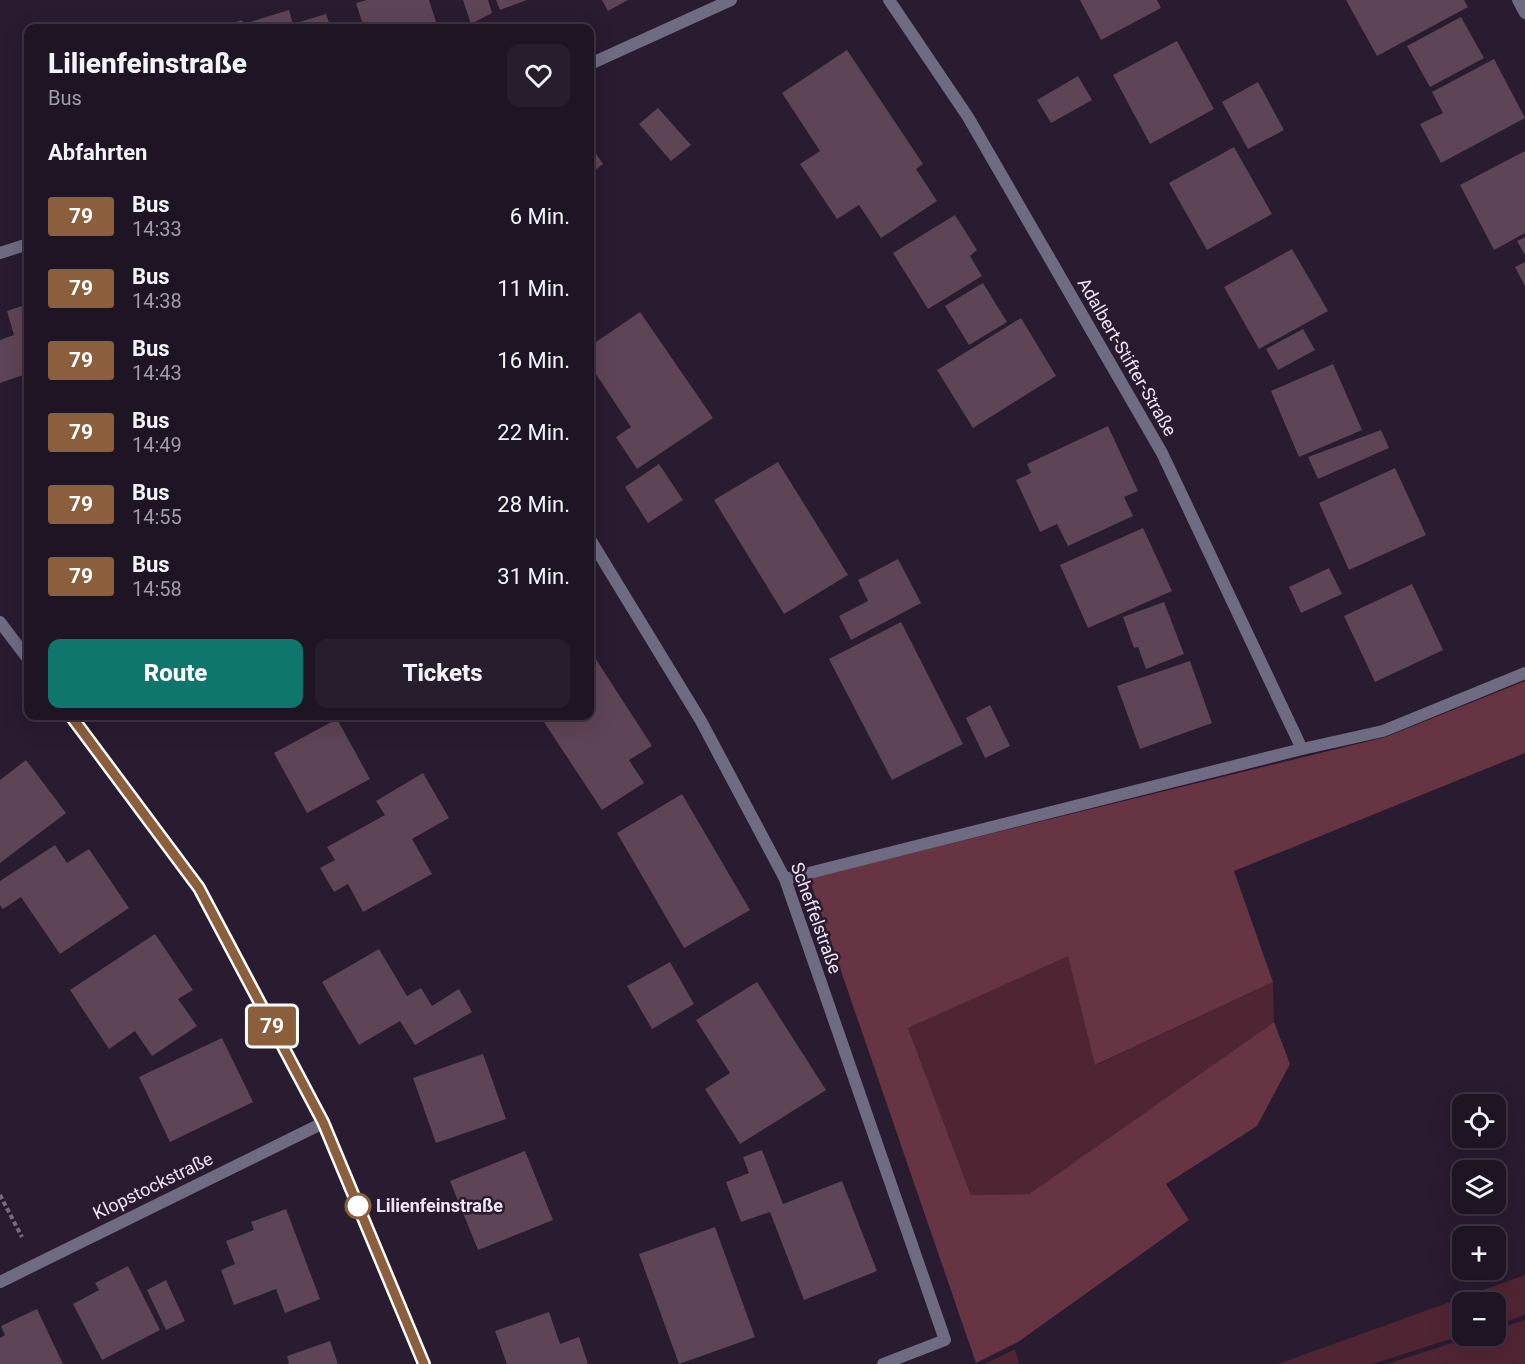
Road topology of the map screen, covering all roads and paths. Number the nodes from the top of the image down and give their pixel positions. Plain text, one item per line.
1 (731, 0) edge
2 (889, 0) edge
3 (1518, 0) edge
4 (1525, 13) edge
5 (594, 62) edge
6 (24, 245) edge
7 (0, 253) edge
8 (594, 546) edge
9 (0, 622) edge
10 (24, 654) edge
11 (1525, 673) edge
12 (73, 720) edge
13 (1302, 749) junction
14 (785, 879) junction
15 (323, 1122) junction
16 (0, 1195) edge
17 (36, 1264) junction
18 (0, 1282) edge
19 (424, 1364) edge
20 (883, 1364) edge

1 - 5 street
2 - 13 street, Adalbert-Stifter-Straße
3 - 4 street
6 - 7 street
8 - 14 street, Scheffelstraße
9 - 10 street
11 - 13 street
12 - 15 street
13 - 14 street
14 - 20 street, Scheffelstraße
15 - 17 street, Klopstockstraße
15 - 19 street
16 - 17 path
17 - 18 street, Klopstockstraße

